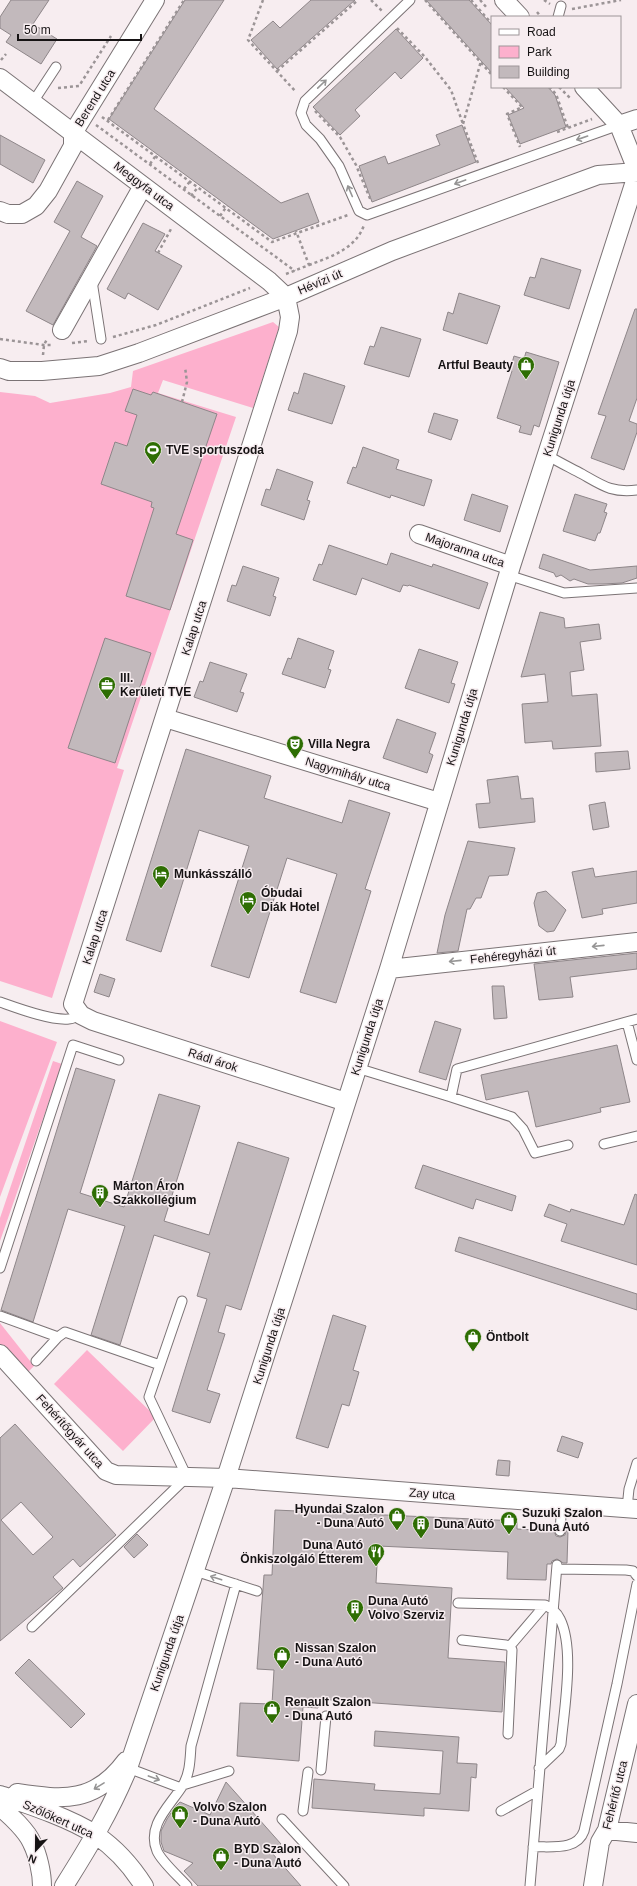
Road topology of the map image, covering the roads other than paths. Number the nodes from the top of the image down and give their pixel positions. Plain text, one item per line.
1 (155, 0) edge
2 (410, 0) edge
3 (504, 0) edge
4 (561, 6) road end
5 (519, 16) edge
6 (558, 16) edge
7 (56, 67) dead end
8 (1, 69) edge
9 (585, 88) edge
10 (37, 96) junction
11 (614, 119) junction
12 (637, 119) edge
13 (78, 137) junction
14 (637, 172) edge
15 (143, 186) junction
16 (0, 211) edge
17 (91, 278) junction
18 (286, 296) junction
19 (63, 339) road end
20 (101, 339) road end
21 (0, 368) edge
22 (547, 456) junction
23 (637, 490) edge
24 (419, 534) dead end
25 (509, 570) junction
26 (637, 588) edge
27 (165, 718) junction
28 (439, 802) junction
29 (637, 942) edge
30 (389, 969) junction
31 (0, 1002) edge
32 (77, 1010) junction
33 (637, 1019) edge
34 (627, 1022) junction
35 (119, 1060) dead end
36 (637, 1060) edge
37 (357, 1068) junction
38 (451, 1097) junction
39 (346, 1102) junction
40 (637, 1136) edge
41 (604, 1144) dead end
42 (568, 1145) dead end
43 (0, 1268) edge
44 (182, 1301) dead end
45 (0, 1316) edge
46 (58, 1337) junction
47 (0, 1354) edge
48 (36, 1361) dead end
49 (160, 1365) junction
50 (637, 1463) edge
51 (635, 1474) edge
52 (187, 1477) junction
53 (226, 1478) junction
54 (562, 1504) junction
55 (632, 1508) edge
56 (560, 1531) dead end
57 (195, 1571) junction
58 (637, 1576) edge
59 (236, 1584) junction
60 (637, 1584) edge
61 (257, 1590) dead end
62 (458, 1603) dead end
63 (545, 1606) junction
64 (554, 1610) junction
65 (32, 1627) dead end
66 (462, 1640) dead end
67 (510, 1646) junction
68 (637, 1704) edge
69 (326, 1716) dead end
70 (508, 1734) dead end
71 (135, 1749) junction
72 (128, 1768) junction
73 (539, 1768) junction
74 (321, 1770) dead end
75 (229, 1771) dead end
76 (308, 1772) dead end
77 (182, 1786) junction
78 (0, 1790) edge
79 (537, 1791) junction
80 (0, 1795) edge
81 (0, 1807) edge
82 (303, 1811) dead end
83 (501, 1811) dead end
84 (282, 1819) dead end
85 (607, 1830) junction
86 (637, 1833) edge
87 (96, 1835) junction
88 (533, 1846) junction
89 (42, 1886) edge
90 (64, 1886) edge
91 (144, 1886) edge
92 (187, 1886) edge
93 (344, 1886) edge
94 (530, 1886) edge
95 (592, 1886) edge

1 - 13 street, Berend utca
11 -> 2 lane
3 - 5 street
4 - 6 lane
7 - 10 lane
8 - 10 street, Meggyfa utca
9 - 11 street
10 - 13 street, Meggyfa utca
11 - 12 street
11 - 14 street
13 - 15 street, Meggyfa utca
13 - 16 street, Berend utca
14 - 18 street, Hévízi út
14 - 22 street, Kunigunda útja
15 - 17 street
15 - 18 street, Meggyfa utca
17 - 19 street
17 - 20 lane
18 - 21 street, Hévízi út
18 - 27 street, Kalap utca
22 - 23 lane
22 - 25 street, Kunigunda útja
24 - 25 street, Majoranna utca
25 - 26 lane
25 - 28 street, Kunigunda útja
27 - 28 street, Nagymihály utca
27 - 32 street, Kalap utca
28 - 30 street, Kunigunda útja
29 -> 30 street, Fehéregyházi út
30 - 37 street, Kunigunda útja
31 - 32 lane
32 - 39 street, Rádl árok
33 - 34 lane
34 - 36 lane
34 - 38 lane
35 - 43 lane
37 - 38 lane
37 - 39 street, Kunigunda útja
38 - 42 lane
39 - 53 street, Kunigunda útja
40 - 41 lane
44 - 49 lane
45 - 46 lane
46 - 48 lane
46 - 49 lane
47 - 52 street, Fehérítőgyár utca
49 - 52 lane
50 - 51 lane
51 - 55 lane
52 - 53 street, Fehérítőgyár utca
52 - 65 lane
53 - 54 street, Zay utca
53 - 57 street, Kunigunda útja
54 - 55 street, Zay utca
54 - 56 lane
59 -> 57 lane
57 - 71 street, Kunigunda útja
58 - 64 lane
59 - 61 lane
59 - 77 lane
60 - 88 lane
62 - 63 lane
63 - 64 lane
63 - 67 lane
64 - 73 lane
64 - 73 lane
66 - 67 lane
67 - 70 lane
68 - 85 street, Fehérítő utca
69 - 74 lane
71 - 72 street, Kunigunda útja
71 -> 78 street, Szőlőkert utca
72 -> 77 lane
72 - 87 street, Kunigunda útja
73 - 79 lane
75 - 77 lane
76 - 82 lane
77 - 92 lane
79 - 83 lane
79 - 88 lane
80 - 87 street, Szőlőkert utca
81 - 89 street
84 - 93 lane
85 - 86 street
85 - 95 street, Fehérítő utca
87 - 90 street, Kunigunda útja
87 - 91 street, Szőlőkert utca
88 - 94 lane

